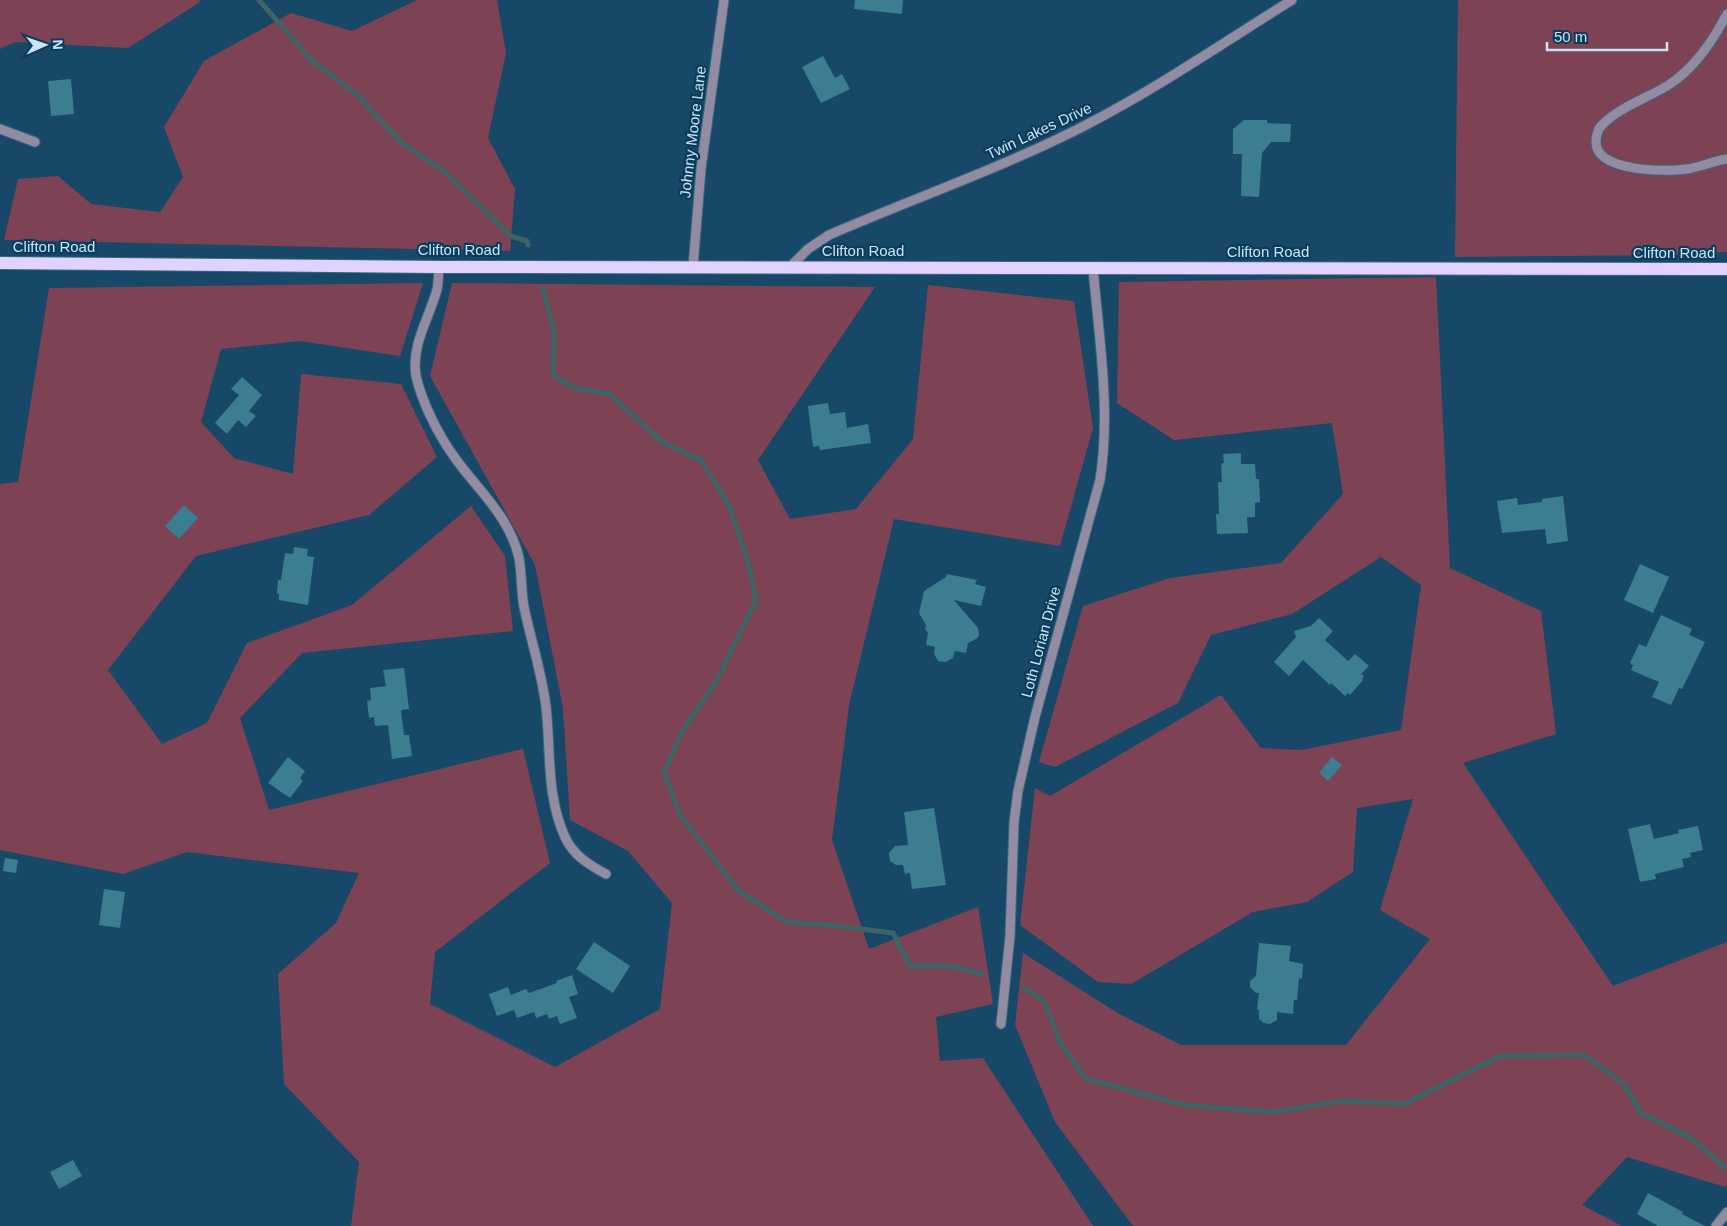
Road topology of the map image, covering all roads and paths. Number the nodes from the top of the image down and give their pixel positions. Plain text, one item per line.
1 (724, 0) edge
2 (1292, 0) edge
3 (1727, 14) edge
4 (0, 130) edge
5 (35, 142) dead end
6 (1727, 160) edge
7 (0, 263) edge
8 (439, 267) junction
9 (692, 267) junction
10 (789, 268) junction
11 (1093, 268) junction
12 (1727, 269) edge
13 (606, 874) dead end
14 (1001, 1024) dead end
15 (1727, 1212) edge
16 (1716, 1226) edge

1 - 9 street, Johnny Moore Lane
2 - 10 street, Twin Lakes Drive
3 - 6 street
4 - 5 street
7 - 8 main road, Clifton Road
8 - 9 main road, Clifton Road
8 - 13 street
9 - 10 main road, Clifton Road
10 - 11 main road, Clifton Road
11 - 12 main road, Clifton Road
11 - 14 street, Loth Lorian Drive
15 - 16 street

